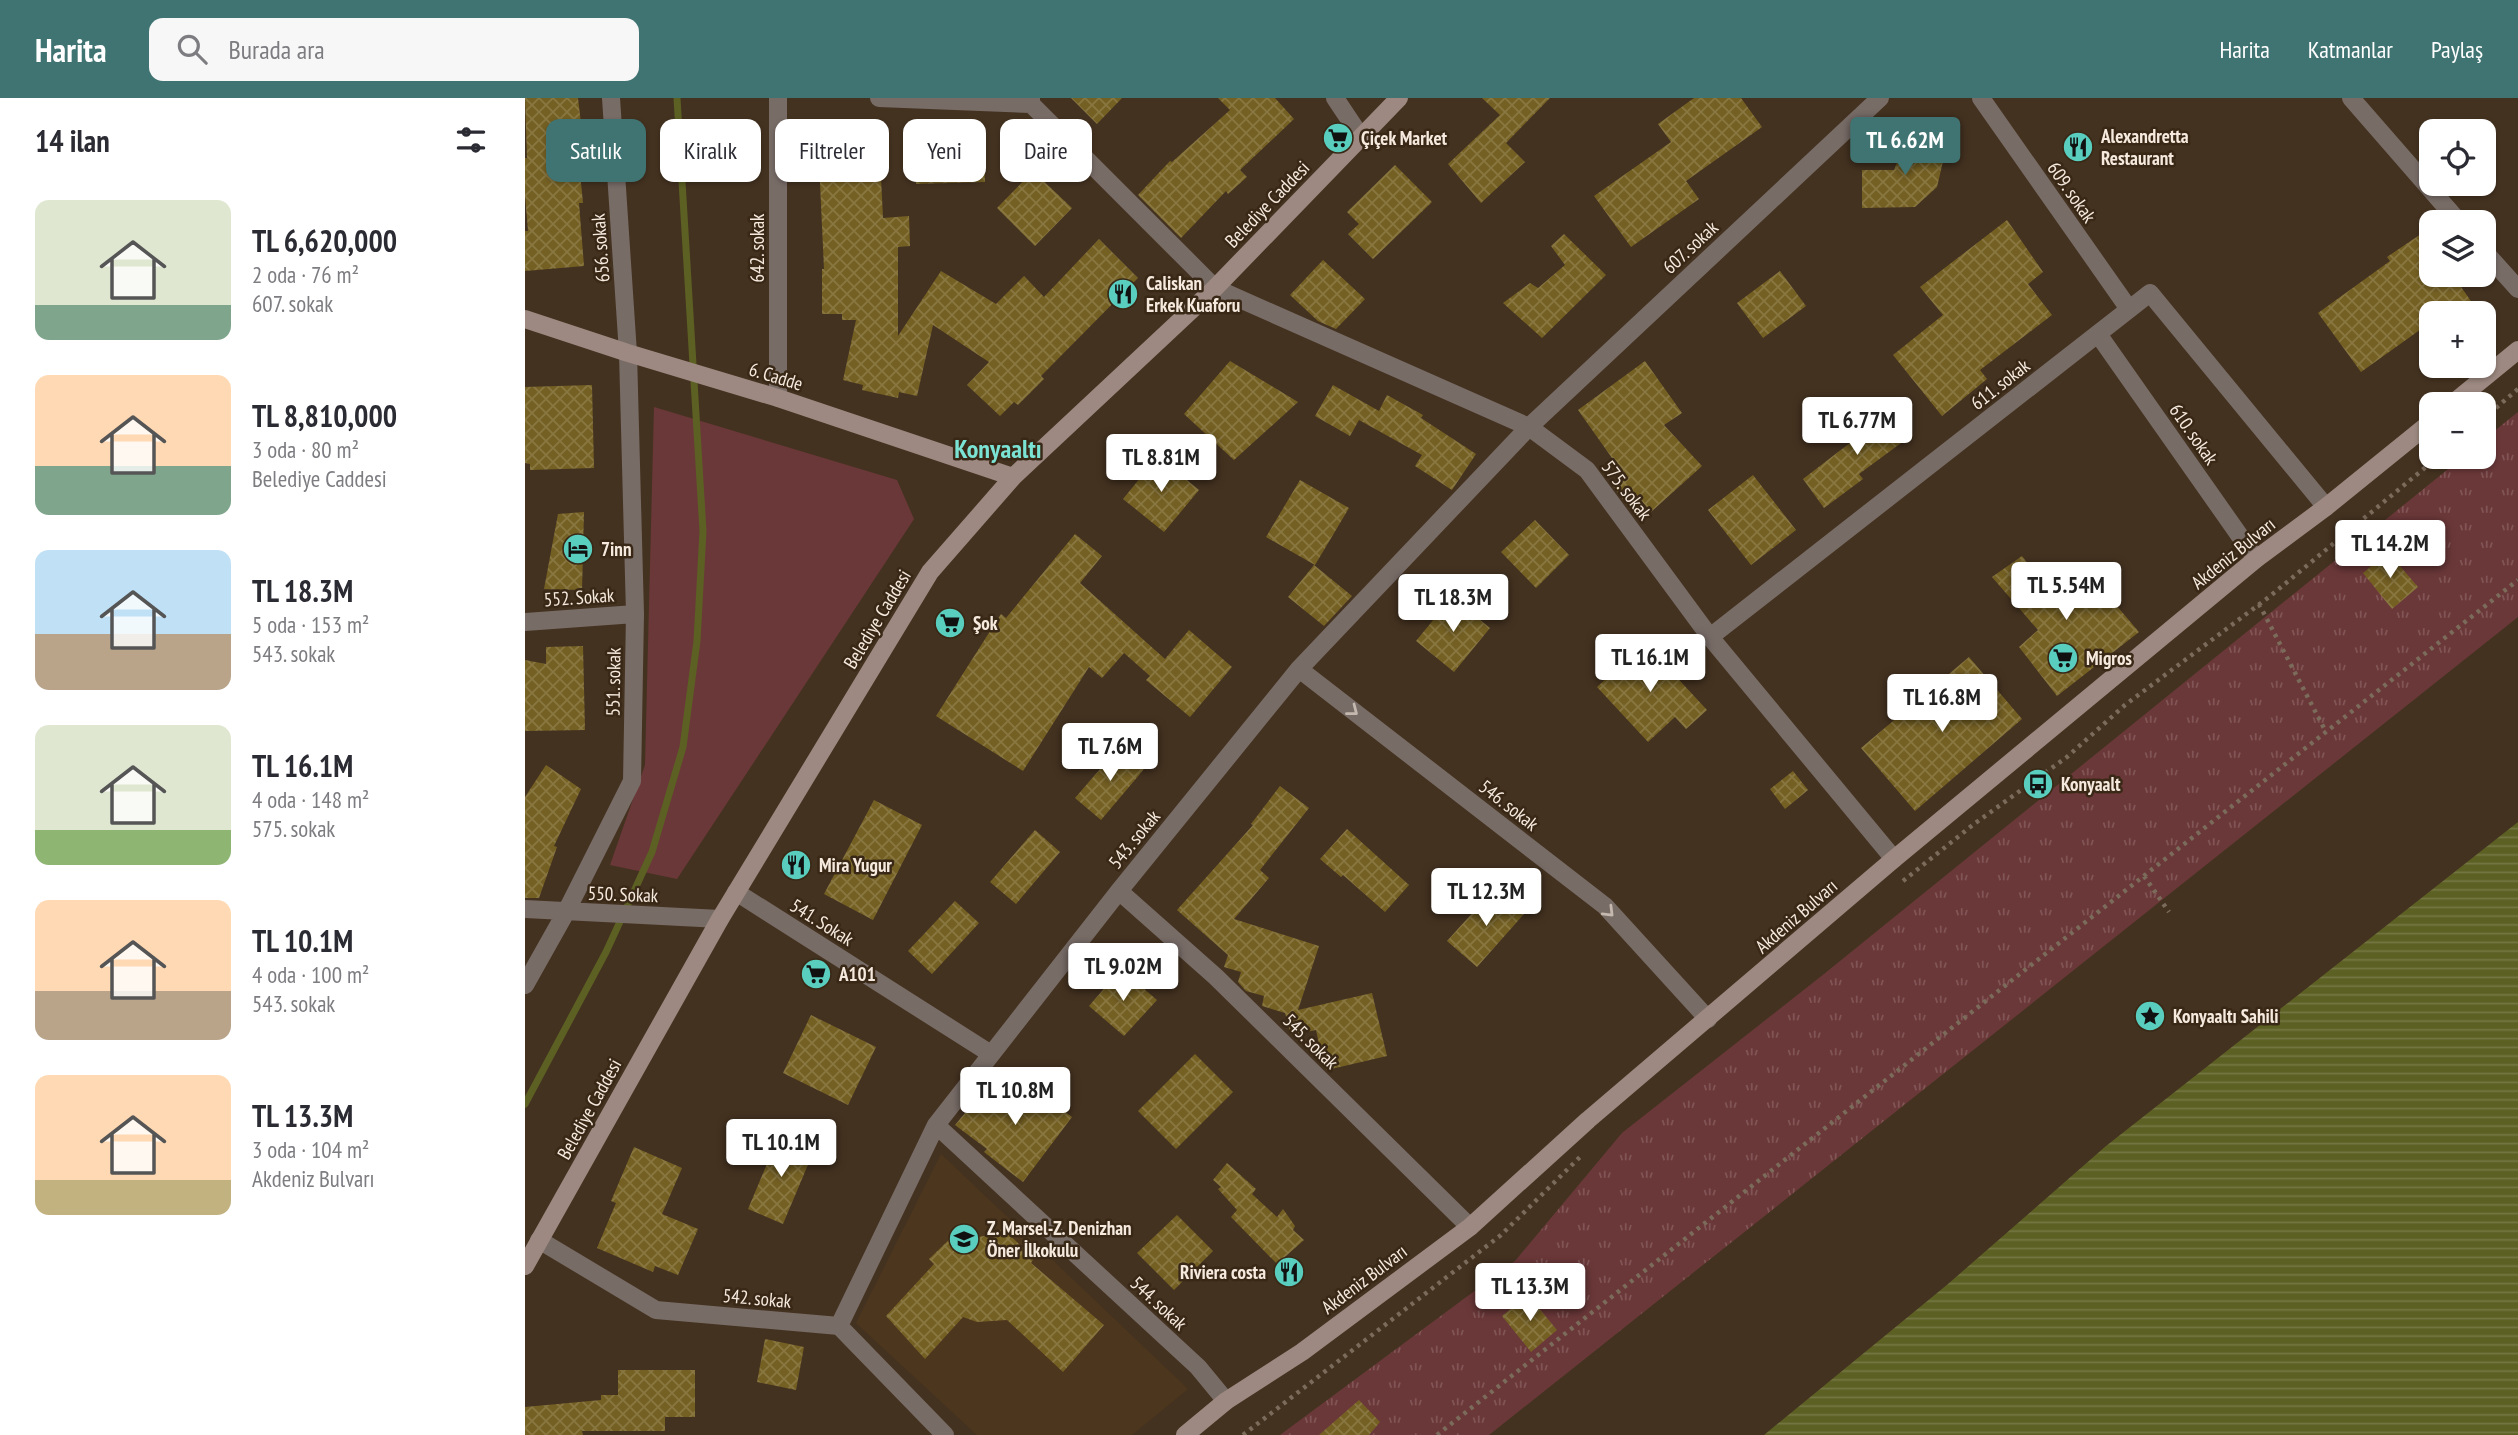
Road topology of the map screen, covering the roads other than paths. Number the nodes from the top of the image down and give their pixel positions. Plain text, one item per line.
1 (611, 98) edge
2 (778, 98) edge
3 (879, 98) edge
4 (1335, 98) edge
5 (1399, 98) edge
6 (1880, 98) edge
7 (1981, 98) edge
8 (2351, 98) edge
9 (1031, 101) edge
10 (1361, 137) junction
11 (2449, 210) edge
12 (2496, 264) edge
13 (1215, 288) junction
14 (2518, 289) edge
15 (2129, 309) junction
16 (525, 319) edge
17 (2098, 334) junction
18 (2518, 350) edge
19 (628, 353) junction
20 (2467, 392) edge
21 (778, 398) junction
22 (1529, 427) junction
23 (2419, 432) edge
24 (1013, 477) junction
25 (2326, 507) junction
26 (2256, 559) junction
27 (635, 614) junction
28 (525, 622) edge
29 (1710, 637) junction
30 (1299, 669) junction
31 (1894, 859) junction
32 (1119, 891) junction
33 (736, 892) junction
34 (525, 909) edge
35 (566, 912) junction
36 (720, 919) junction
37 (525, 985) edge
38 (1708, 1019) junction
39 (991, 1054) junction
40 (936, 1125) junction
41 (1470, 1227) junction
42 (539, 1240) junction
43 (525, 1266) edge
44 (838, 1326) junction
45 (1226, 1401) junction
46 (945, 1435) edge
47 (1185, 1435) edge

1 - 19 street, 656. sokak
2 - 21 street, 642. sokak
3 - 9 street
4 - 10 street
5 - 10 main road, Belediye Caddesi
6 - 22 street, 607. sokak
7 - 15 street, 609. sokak
8 - 11 street
9 - 13 street
10 - 13 main road, Belediye Caddesi
12 - 14 street
13 - 22 street, 575. sokak
13 - 24 main road, Belediye Caddesi
15 - 17 street, 611. sokak
15 - 25 street, 611. sokak
16 - 19 main road, 6. Cadde
17 - 26 street, 610. sokak
17 - 29 street, 611. sokak
18 - 20 main road
19 - 21 main road, 6. Cadde
19 - 27 street, 551. sokak
21 - 24 main road, 6. Cadde
22 - 29 street, 575. sokak
22 - 30 street, 543. sokak
23 - 25 main road, Akdeniz Bulvarı
24 - 33 main road, Belediye Caddesi
25 - 26 main road, Akdeniz Bulvarı
26 - 31 main road, Akdeniz Bulvarı
27 - 28 street, 552. Sokak
27 - 35 street, 551. sokak
29 - 31 street, 575. sokak
30 - 32 street, 543. sokak
30 -> 38 street, 546. sokak
31 - 38 main road, Akdeniz Bulvarı
32 - 39 street, 543. sokak
32 - 41 street, 545. sokak
33 - 36 main road, Belediye Caddesi
33 - 39 street, 541. Sokak
34 - 35 street, 550. Sokak
35 - 36 street, 550. Sokak
35 - 37 street, 551. sokak
36 - 42 main road, Belediye Caddesi
38 - 41 main road, Akdeniz Bulvarı
39 - 40 street, 543. sokak
40 - 44 street, 543. sokak
40 - 45 street, 544. sokak
41 - 45 main road, Akdeniz Bulvarı
42 - 43 main road, Belediye Caddesi
42 - 44 street, 542. sokak
44 - 46 street
45 - 47 main road, Akdeniz Bulvarı

